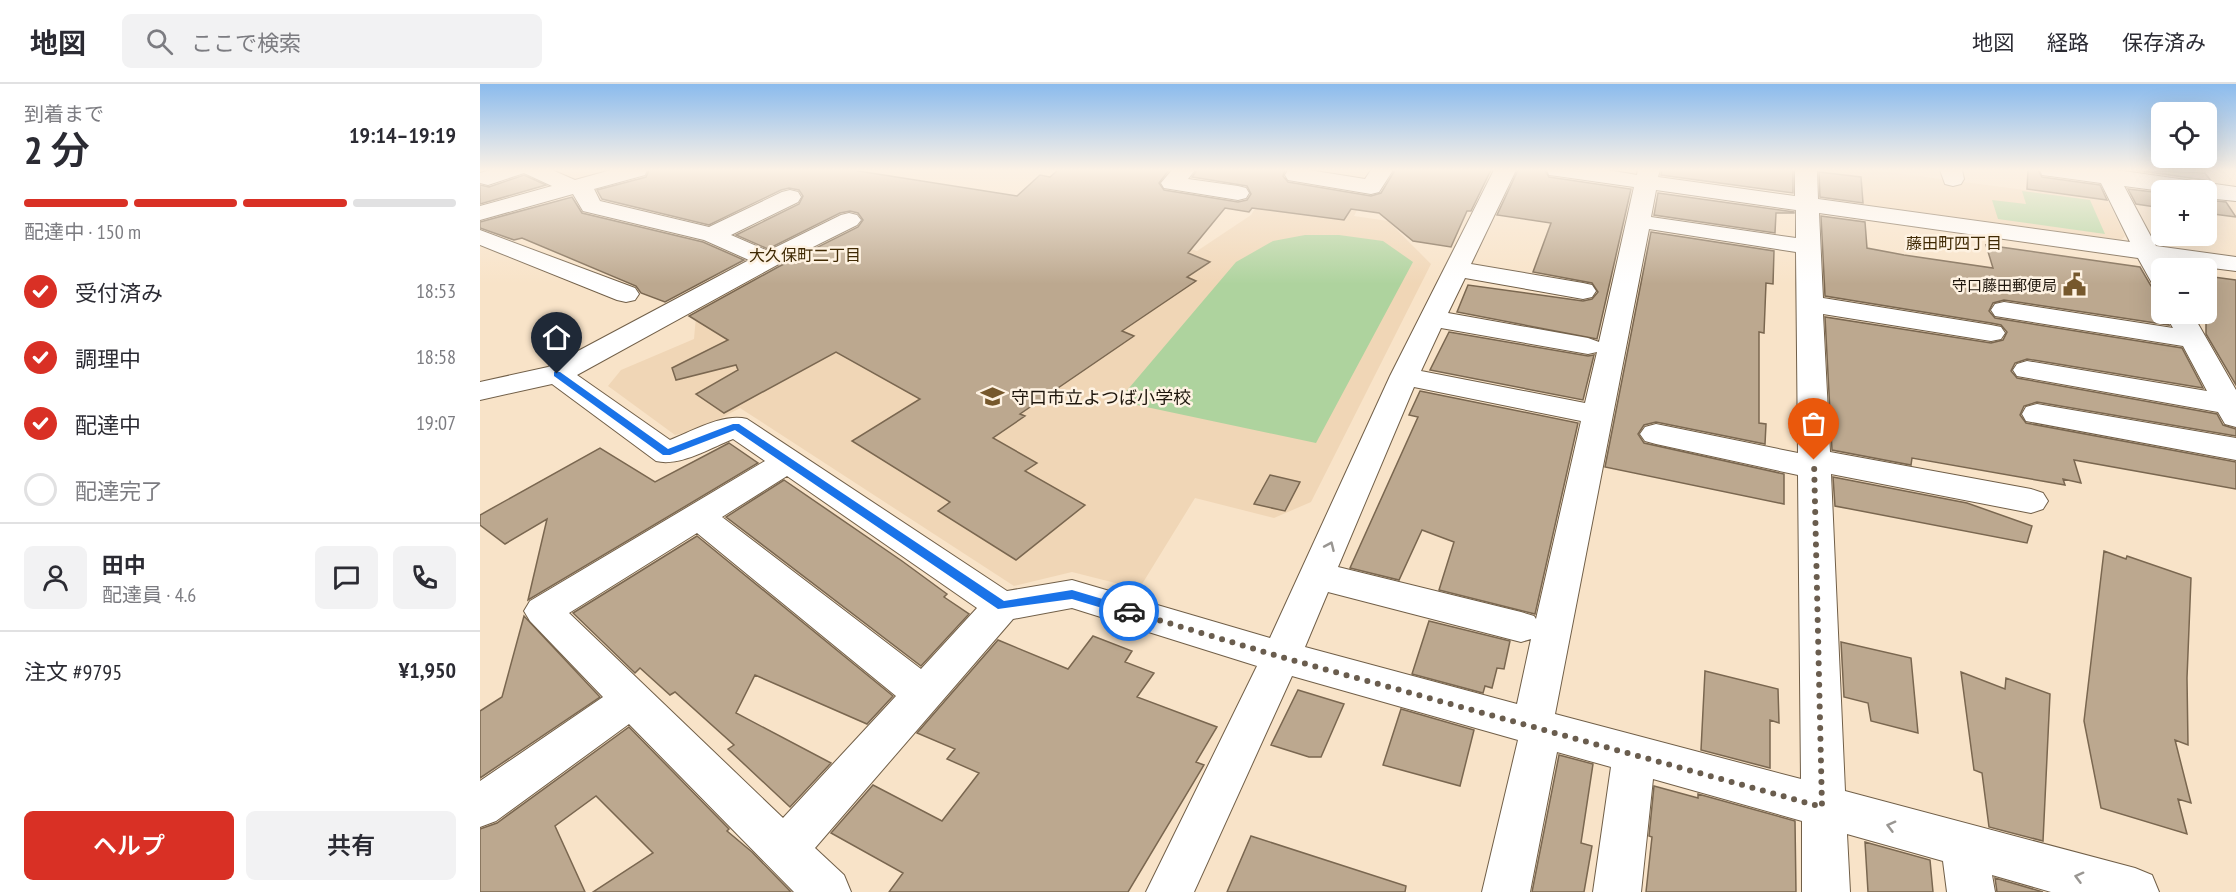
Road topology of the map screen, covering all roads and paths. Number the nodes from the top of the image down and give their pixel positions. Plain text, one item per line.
1 (500, 208) edge
2 (598, 208) edge
3 (768, 208) edge
4 (1487, 208) edge
5 (1641, 208) edge
6 (1807, 208) edge
7 (1827, 208) edge
8 (2125, 208) edge
9 (480, 213) edge
10 (849, 220) dead end
11 (1654, 224) dead end
12 (712, 235) junction
13 (480, 237) edge
14 (1808, 247) junction
15 (2146, 250) junction
16 (2151, 259) edge
17 (768, 260) junction
18 (2236, 264) edge
19 (1457, 269) junction
20 (1583, 291) dead end
21 (626, 294) dead end
22 (1810, 304) junction
23 (2004, 310) dead end
24 (1433, 318) junction
25 (2185, 324) edge
26 (1991, 333) dead end
27 (1588, 346) dead end
28 (2200, 351) junction
29 (2236, 368) edge
30 (2027, 370) dead end
31 (557, 374) junction
32 (1404, 376) junction
33 (480, 391) edge
34 (2233, 410) edge
35 (2037, 414) dead end
36 (1597, 415) junction
37 (1656, 434) dead end
38 (2236, 449) edge
39 (788, 461) junction
40 (1814, 463) junction
41 (2031, 501) dead end
42 (698, 516) junction
43 (1317, 576) junction
44 (1002, 606) junction
45 (1521, 627) dead end
46 (1281, 657) junction
47 (923, 694) junction
48 (632, 699) junction
49 (1536, 728) junction
50 (1634, 755) junction
51 (480, 806) edge
52 (1822, 807) junction
53 (1964, 846) junction
54 (785, 849) junction
55 (827, 892) edge
56 (1170, 892) edge
57 (1506, 892) edge
58 (1617, 892) edge
59 (1826, 892) edge
60 (1971, 892) edge
61 (2135, 892) edge

1 - 9 street
2 - 12 street
3 - 12 street
4 - 19 street
5 - 36 street
6 - 14 street
7 - 15 street
8 - 15 street
10 - 17 street
11 - 14 street
12 - 17 street
13 - 21 street
14 - 22 street
15 - 16 street
15 - 18 street
17 - 31 street
19 - 20 street
19 - 24 street
22 - 26 street
22 - 40 street
23 - 28 street
24 - 27 street
24 - 32 street
25 - 28 street
28 - 29 street
28 - 34 street
30 - 34 street
31 - 33 street
31 - 39 street
32 - 36 street
43 -> 32 street
35 - 38 street
36 - 49 street
37 - 40 street
39 - 42 street
39 - 44 street
40 - 41 street
40 - 52 street
42 - 47 street
42 - 48 street
43 - 45 street
43 - 46 street
44 - 46 street
44 - 47 street
46 - 49 street
46 - 56 street
47 - 54 street
48 - 51 street
48 - 54 street
49 - 50 street
49 - 57 street
50 - 52 street
50 - 58 street
53 -> 52 street
52 - 59 street
53 - 60 street
61 -> 53 street
54 - 55 street

